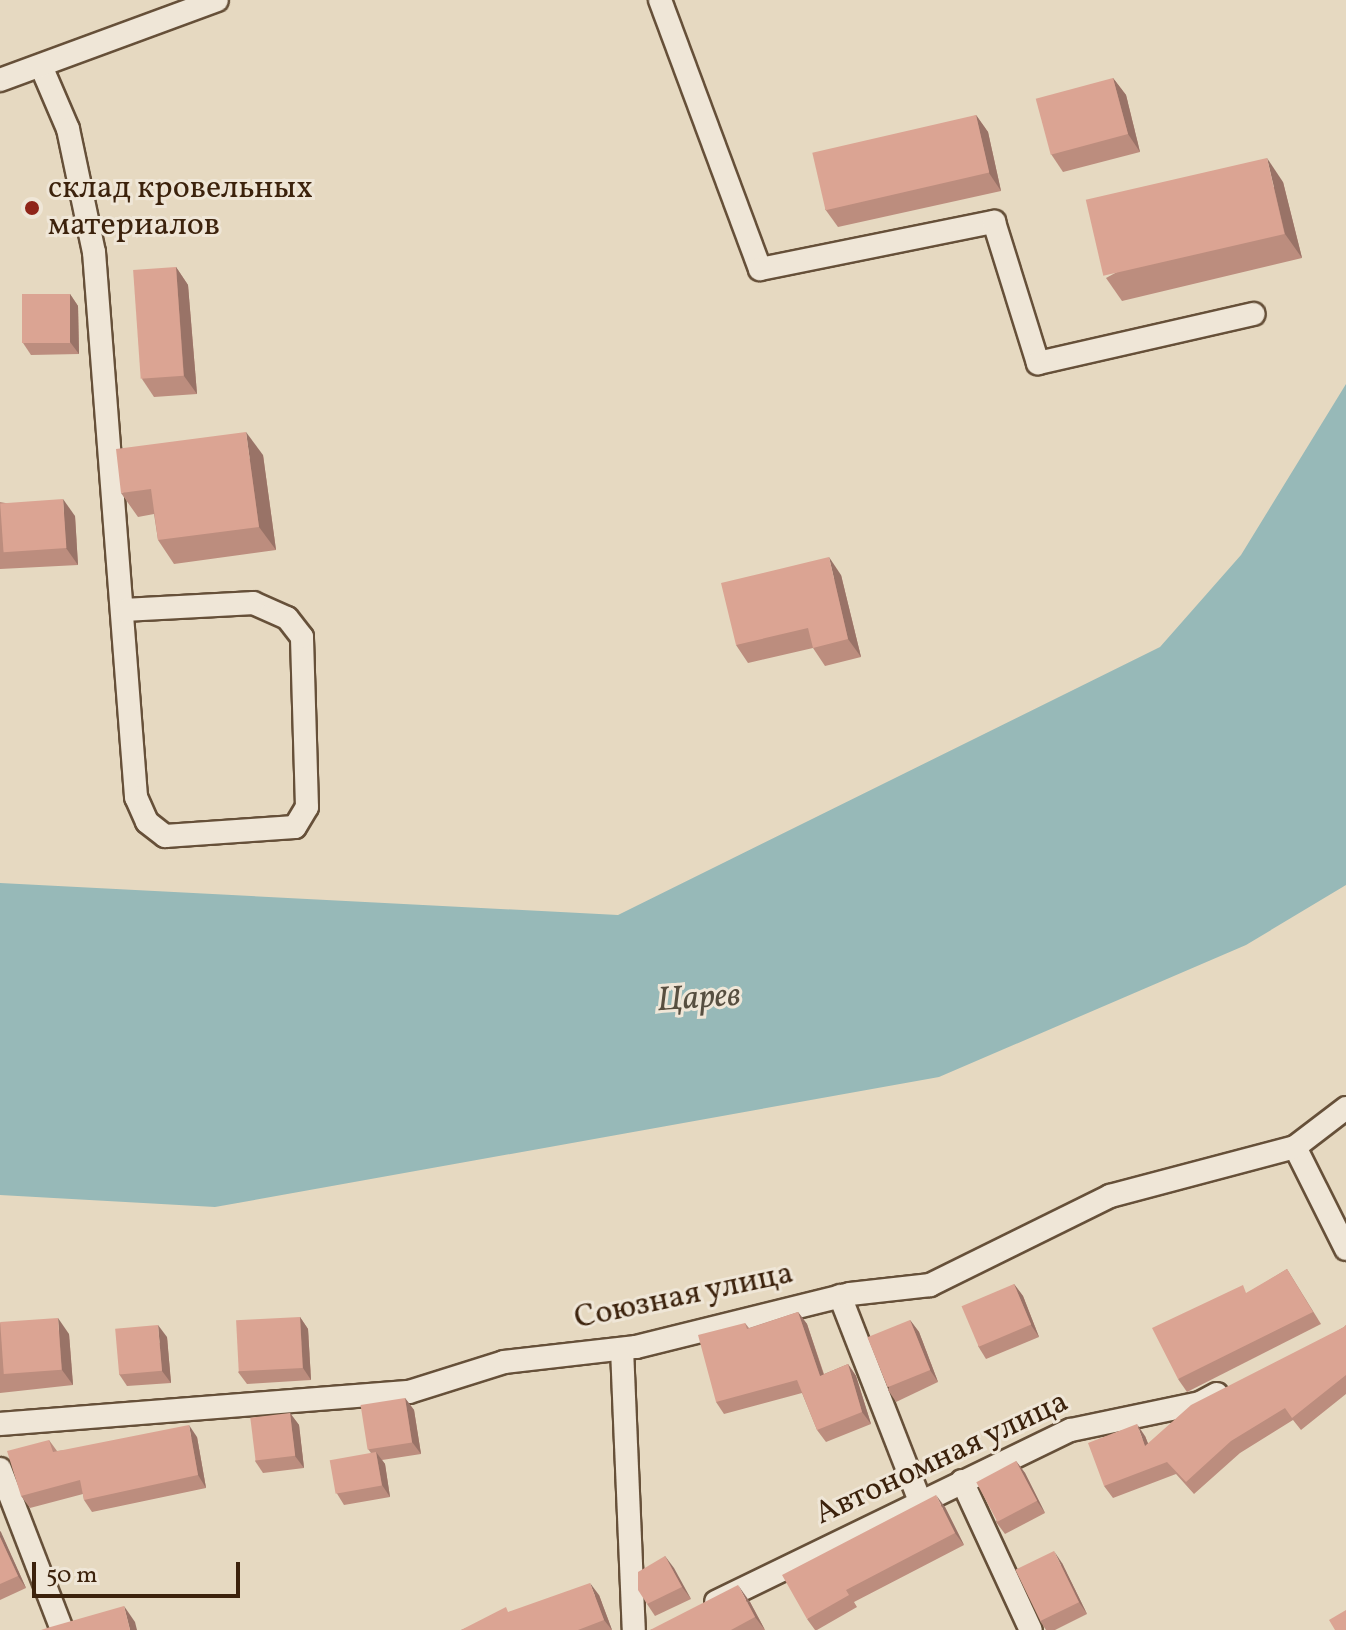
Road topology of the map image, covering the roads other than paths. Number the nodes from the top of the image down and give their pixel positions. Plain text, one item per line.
1 (217, 0) edge
2 (660, 0) edge
3 (41, 66) junction
4 (0, 80) edge
5 (1253, 314) dead end
6 (125, 610) junction
7 (1346, 1108) edge
8 (1295, 1147) junction
9 (1346, 1249) edge
10 (840, 1296) junction
11 (622, 1349) junction
12 (1240, 1382) edge
13 (0, 1424) edge
14 (0, 1469) edge
15 (962, 1481) junction
16 (920, 1501) junction
17 (700, 1610) edge
18 (62, 1630) edge
19 (634, 1630) edge
20 (1031, 1630) edge

1 - 3 street
2 - 5 street
3 - 4 street
3 - 6 street
6 - 6 street
7 - 8 street, Союзная улица
8 - 9 street
8 - 10 street, Союзная улица
10 - 11 street, Союзная улица
10 - 16 street
11 - 13 street, Союзная улица
11 - 19 street
12 - 15 street, Автономная улица
14 - 18 street
15 - 16 street, Автономная улица
15 - 20 street
16 - 17 street, Автономная улица

